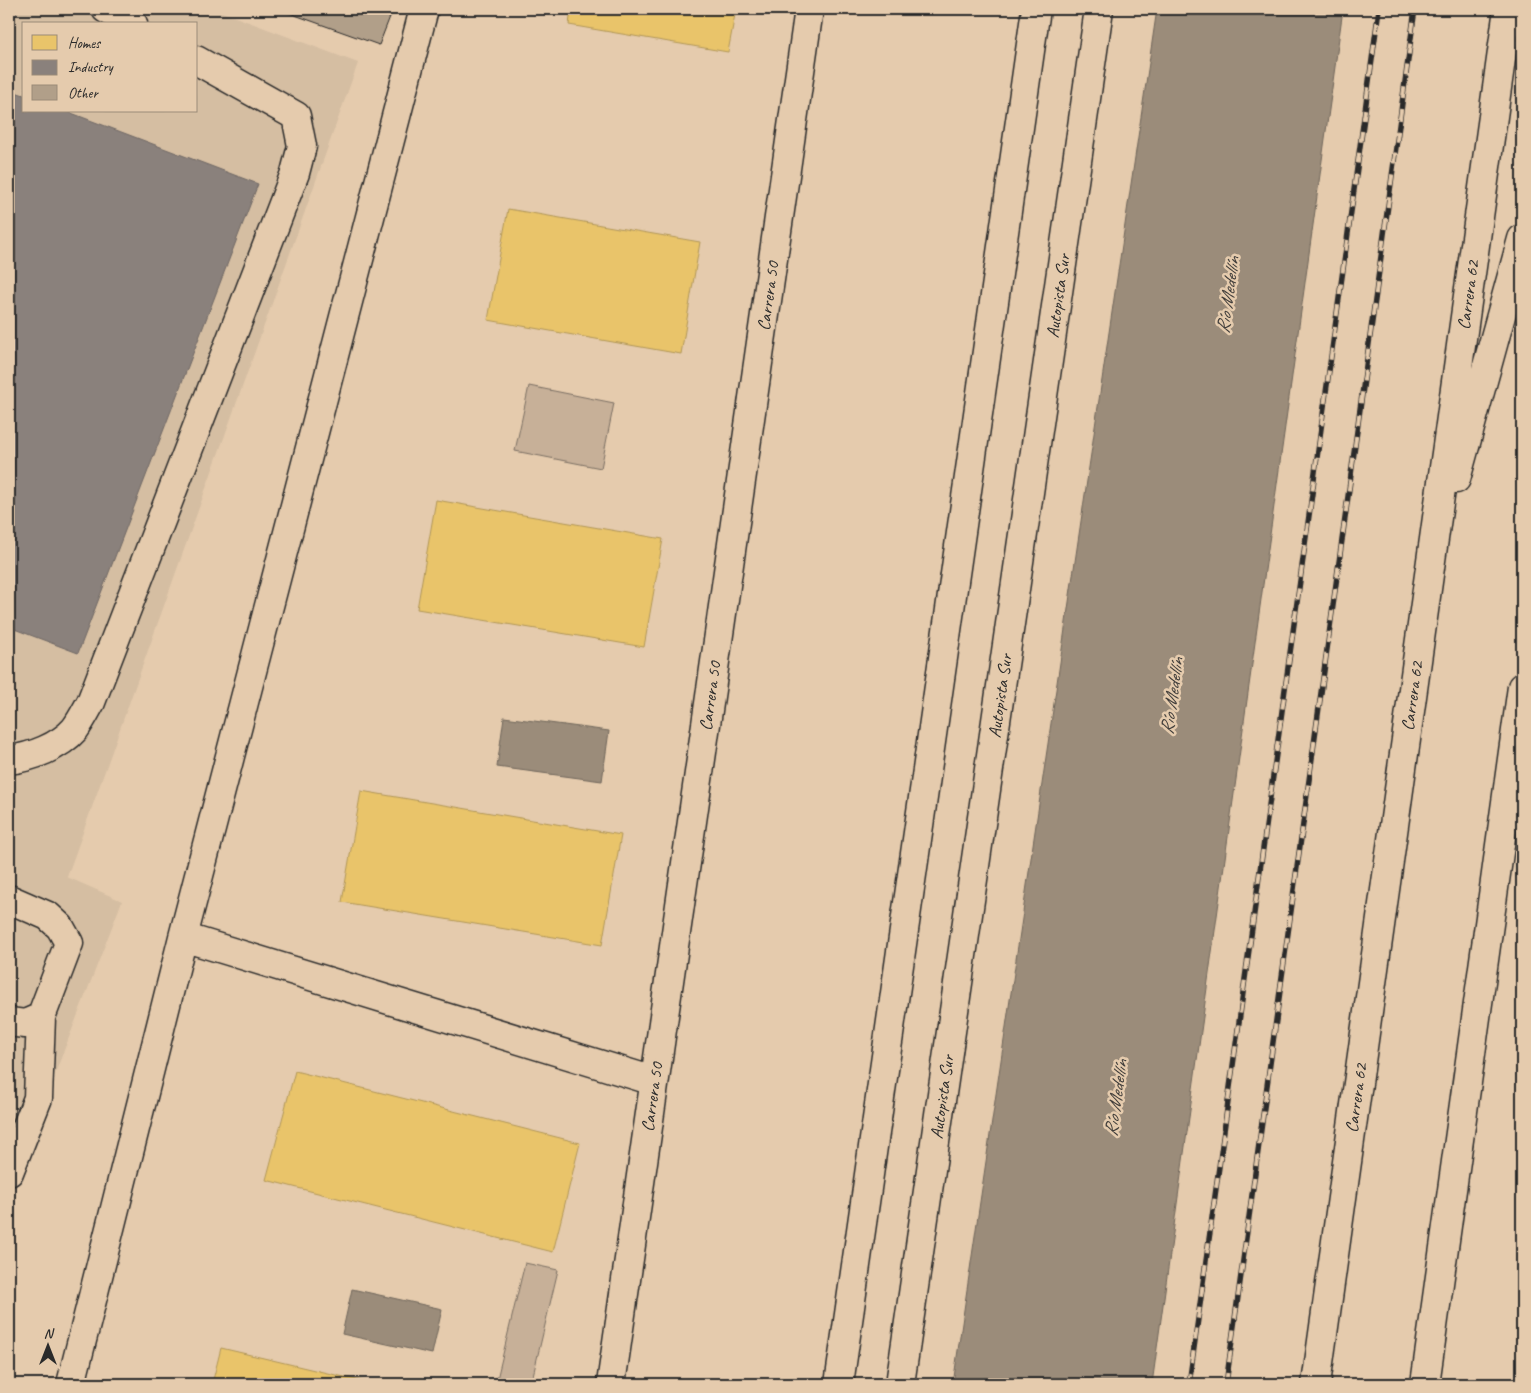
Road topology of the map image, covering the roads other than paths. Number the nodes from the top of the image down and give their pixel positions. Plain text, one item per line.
1 (106, 9) edge
2 (424, 9) edge
3 (810, 9) edge
4 (1036, 9) edge
5 (1099, 9) edge
6 (1508, 9) edge
7 (129, 22) edge
8 (198, 61) edge
9 (1522, 239) edge
10 (1426, 589) junction
11 (1522, 687) edge
12 (9, 760) edge
13 (9, 899) edge
14 (183, 937) junction
15 (41, 1016) junction
16 (9, 1022) edge
17 (654, 1081) junction
18 (9, 1172) edge
19 (71, 1384) edge
20 (611, 1384) edge
21 (839, 1384) edge
22 (900, 1384) edge
23 (1316, 1384) edge
24 (1425, 1384) edge

1 - 7 main road
2 - 14 main road
3 - 17 main road, Carrera 50
4 - 21 main road
5 - 22 main road, Autopista Sur
6 - 10 main road, Carrera 62
8 - 12 main road
9 - 10 main road
10 - 23 main road, Carrera 62
11 - 24 main road
13 - 15 main road
14 - 17 main road
14 - 19 main road
15 - 16 main road
15 - 18 main road
17 - 20 main road, Carrera 50

